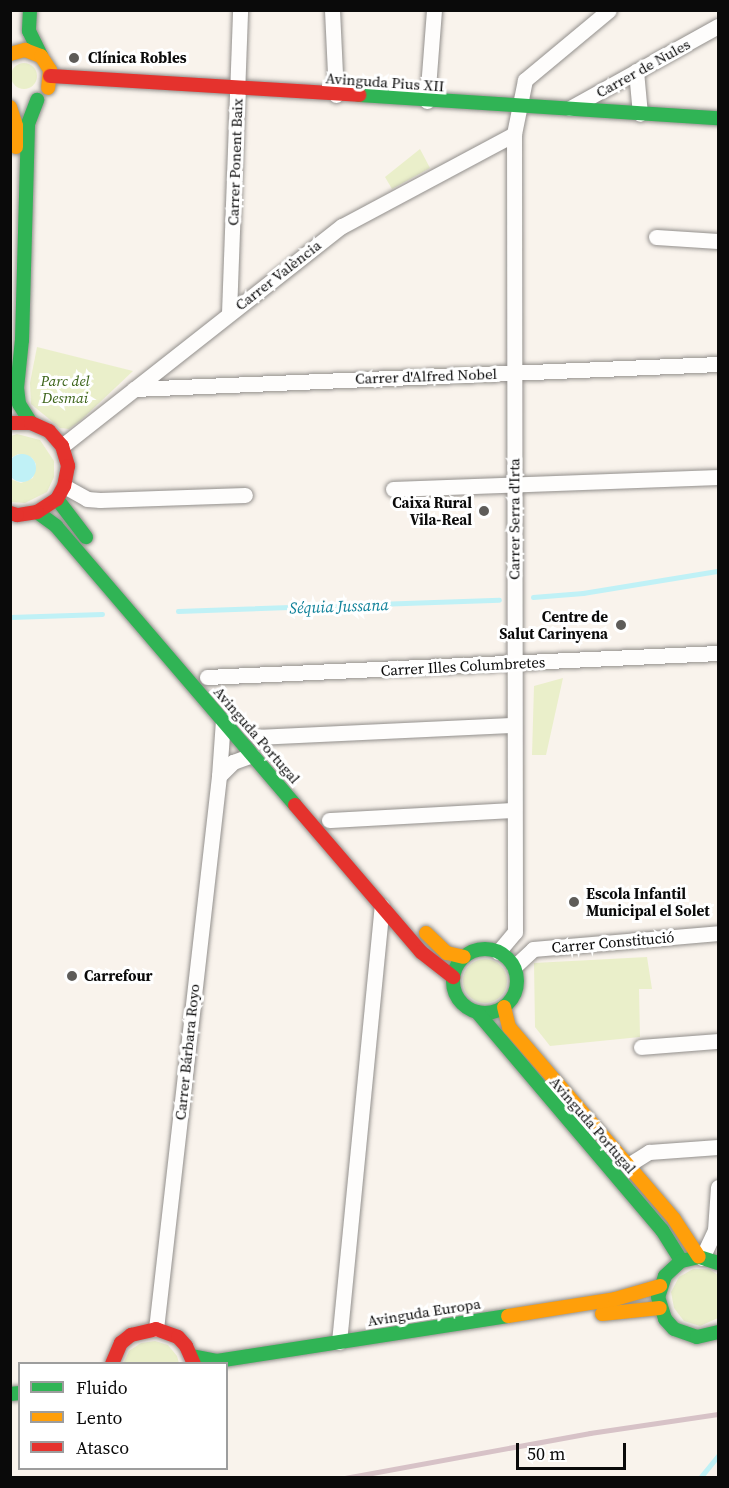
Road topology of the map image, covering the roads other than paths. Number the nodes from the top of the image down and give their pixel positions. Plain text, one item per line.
1 (18, 10) edge
2 (30, 10) edge
3 (240, 10) edge
4 (332, 10) edge
5 (434, 10) edge
6 (609, 10) edge
7 (718, 26) edge
8 (13, 44) edge
9 (41, 56) junction
10 (636, 71) junction
11 (50, 76) junction
12 (237, 89) junction
13 (336, 95) junction
14 (10, 99) edge
15 (38, 100) junction
16 (427, 101) junction
17 (518, 106) junction
18 (10, 107) edge
19 (567, 109) junction
20 (640, 114) junction
21 (718, 118) edge
22 (514, 134) junction
23 (656, 237) dead end
24 (718, 241) edge
25 (229, 313) junction
26 (10, 347) edge
27 (718, 364) edge
28 (514, 372) junction
29 (134, 389) junction
30 (10, 423) edge
31 (31, 423) junction
32 (62, 446) junction
33 (718, 477) edge
34 (514, 485) junction
35 (393, 489) dead end
36 (60, 492) junction
37 (245, 495) dead end
38 (37, 512) junction
39 (10, 513) edge
40 (99, 552) dead end
41 (718, 653) edge
42 (194, 663) dead end
43 (514, 664) junction
44 (207, 677) junction
45 (221, 694) dead end
46 (223, 720) junction
47 (514, 725) junction
48 (254, 733) joint
49 (270, 751) dead end
50 (252, 755) junction
51 (219, 776) junction
52 (514, 810) junction
53 (325, 816) joint
54 (345, 838) dead end
55 (382, 906) junction
56 (420, 926) dead end
57 (405, 932) junction
58 (515, 932) junction
59 (718, 933) edge
60 (378, 945) junction
61 (533, 949) junction
62 (498, 952) junction
63 (464, 957) junction
64 (514, 967) junction
65 (453, 977) junction
66 (504, 1007) junction
67 (477, 1012) junction
68 (718, 1041) edge
69 (641, 1047) dead end
70 (718, 1147) edge
71 (628, 1165) junction
72 (718, 1187) edge
73 (701, 1258) junction
74 (681, 1261) junction
75 (718, 1263) edge
76 (660, 1286) junction
77 (660, 1308) junction
78 (156, 1329) junction
79 (718, 1332) edge
80 (339, 1342) junction
81 (193, 1360) edge
82 (113, 1362) edge
83 (228, 1372) edge

1 - 8 main road
2 - 9 main road
3 - 12 street, Carrer Ponent Baix
4 - 13 street
5 - 16 street
6 - 17 street
7 - 10 street, Carrer de Nules
8 - 9 main road
9 - 11 main road
10 - 19 street, Carrer de Nules
10 - 20 street
11 - 12 main road, Avinguda Pius XII
11 - 15 main road
12 - 13 main road, Avinguda Pius XII
12 - 25 street, Carrer Ponent Baix
13 - 16 main road, Avinguda Pius XII
14 - 15 main road
15 - 31 main road
16 - 17 main road, Avinguda Pius XII
17 - 19 main road, Avinguda Pius XII
17 - 22 street, Carrer Serra d'Irta
18 - 26 main road
19 - 20 main road, Avinguda Pius XII
20 - 21 main road, Avinguda Pius XII
22 - 25 street, Carrer València
22 - 28 street, Carrer Serra d'Irta
23 - 24 street
25 - 29 street, Carrer València
27 - 28 street, Carrer d'Alfred Nobel
28 - 29 street, Carrer d'Alfred Nobel
28 - 34 street, Carrer Serra d'Irta
29 - 32 street, Carrer València
30 - 31 main road
31 - 32 main road
32 - 36 main road
33 - 34 street
34 - 35 street
34 - 43 street, Carrer Serra d'Irta
36 - 37 street
36 - 38 main road
36 - 40 main road
38 - 39 main road
38 - 46 main road, Avinguda Portugal
41 - 43 street, Carrer Illes Columbretes
42 - 44 main road, Avinguda Portugal
43 - 44 street, Carrer Illes Columbretes
43 - 47 street, Carrer Serra d'Irta
44 - 45 main road, Avinguda Portugal
46 - 50 main road, Avinguda Portugal
46 - 51 street, Carrer Bárbara Royo
47 - 48 street
47 - 52 street, Carrer Serra d'Irta
48 - 49 main road, Avinguda Portugal
50 - 51 street
50 - 55 main road, Avinguda Portugal
51 - 78 street, Carrer Bárbara Royo
52 - 53 street
52 - 58 street, Carrer Serra d'Irta
53 - 54 main road
55 - 57 main road, Avinguda Portugal
55 - 60 street
56 - 63 main road
57 - 60 street
57 - 65 main road, Avinguda Portugal
58 - 61 street
58 - 62 street
59 - 61 street, Carrer Constitució
60 - 80 street
61 - 64 street, Carrer Constitució
62 - 63 main road
62 - 64 main road
63 - 65 main road
64 - 66 main road
65 - 67 main road
66 - 67 main road
66 - 71 main road, Avinguda Portugal
67 - 74 main road, Avinguda Portugal
68 - 69 street
70 - 71 street
71 - 73 main road, Avinguda Portugal
72 - 73 street
73 - 74 main road
73 - 75 main road
74 - 76 main road
76 - 77 main road
76 - 80 main road, Avinguda Europa
77 - 79 main road
77 - 83 main road, Avinguda Europa
78 - 81 main road
78 - 82 main road
80 - 81 main road, Avinguda Europa

